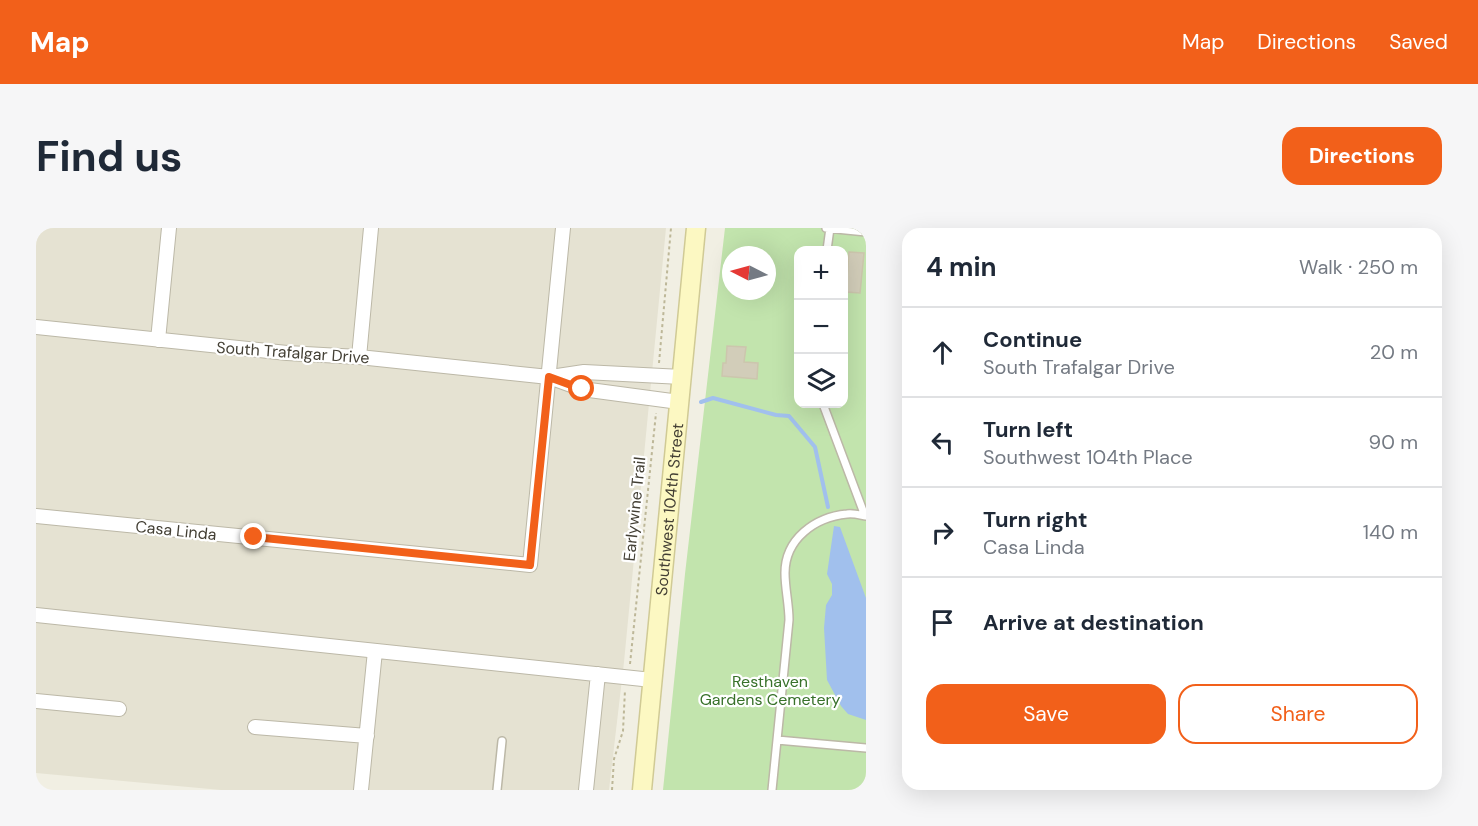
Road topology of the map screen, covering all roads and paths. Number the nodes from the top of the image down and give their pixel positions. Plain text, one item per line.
1 (169, 228) edge
2 (372, 228) edge
3 (563, 228) edge
4 (670, 228) edge
5 (696, 228) edge
6 (828, 228) edge
7 (866, 232) edge
8 (827, 246) edge
9 (36, 327) edge
10 (158, 340) junction
11 (359, 357) junction
12 (659, 375) junction
13 (682, 376) junction
14 (549, 377) junction
15 (657, 399) junction
16 (679, 402) junction
17 (824, 408) edge
18 (36, 516) edge
19 (865, 516) edge
20 (36, 615) edge
21 (375, 651) junction
22 (598, 674) junction
23 (627, 677) junction
24 (652, 680) junction
25 (36, 701) edge
26 (119, 709) dead end
27 (255, 727) dead end
28 (366, 736) junction
29 (777, 740) junction
30 (502, 741) dead end
31 (866, 748) edge
32 (361, 790) edge
33 (497, 790) edge
34 (586, 790) edge
35 (612, 790) edge
36 (642, 790) edge
37 (772, 790) edge

1 - 10 street
2 - 11 street
3 - 14 street
4 - 12 path
5 - 13 main road, Southwest 104th Street
6 - 7 lane
6 - 8 lane
9 - 10 street, South Trafalgar Drive
10 - 11 street, South Trafalgar Drive
11 - 14 street, South Trafalgar Drive
12 - 13 street, South Trafalgar Drive
12 - 14 street, South Trafalgar Drive
13 - 16 main road, Southwest 104th Street
14 - 15 street, South Trafalgar Drive
14 - 18 street, Casa Linda
15 - 16 street, South Trafalgar Drive
15 - 23 path, Earlywine Trail
16 - 24 main road, Southwest 104th Street
17 - 19 lane
19 - 29 lane
20 - 21 street
21 - 22 street
21 - 28 street
22 - 23 street
22 - 34 street
23 - 24 street
23 - 35 path, Earlywine Trail
24 - 36 main road, Southwest 104th Street
25 - 26 street
27 - 28 street
28 - 32 street
29 - 31 lane
29 - 37 lane
30 - 33 lane

